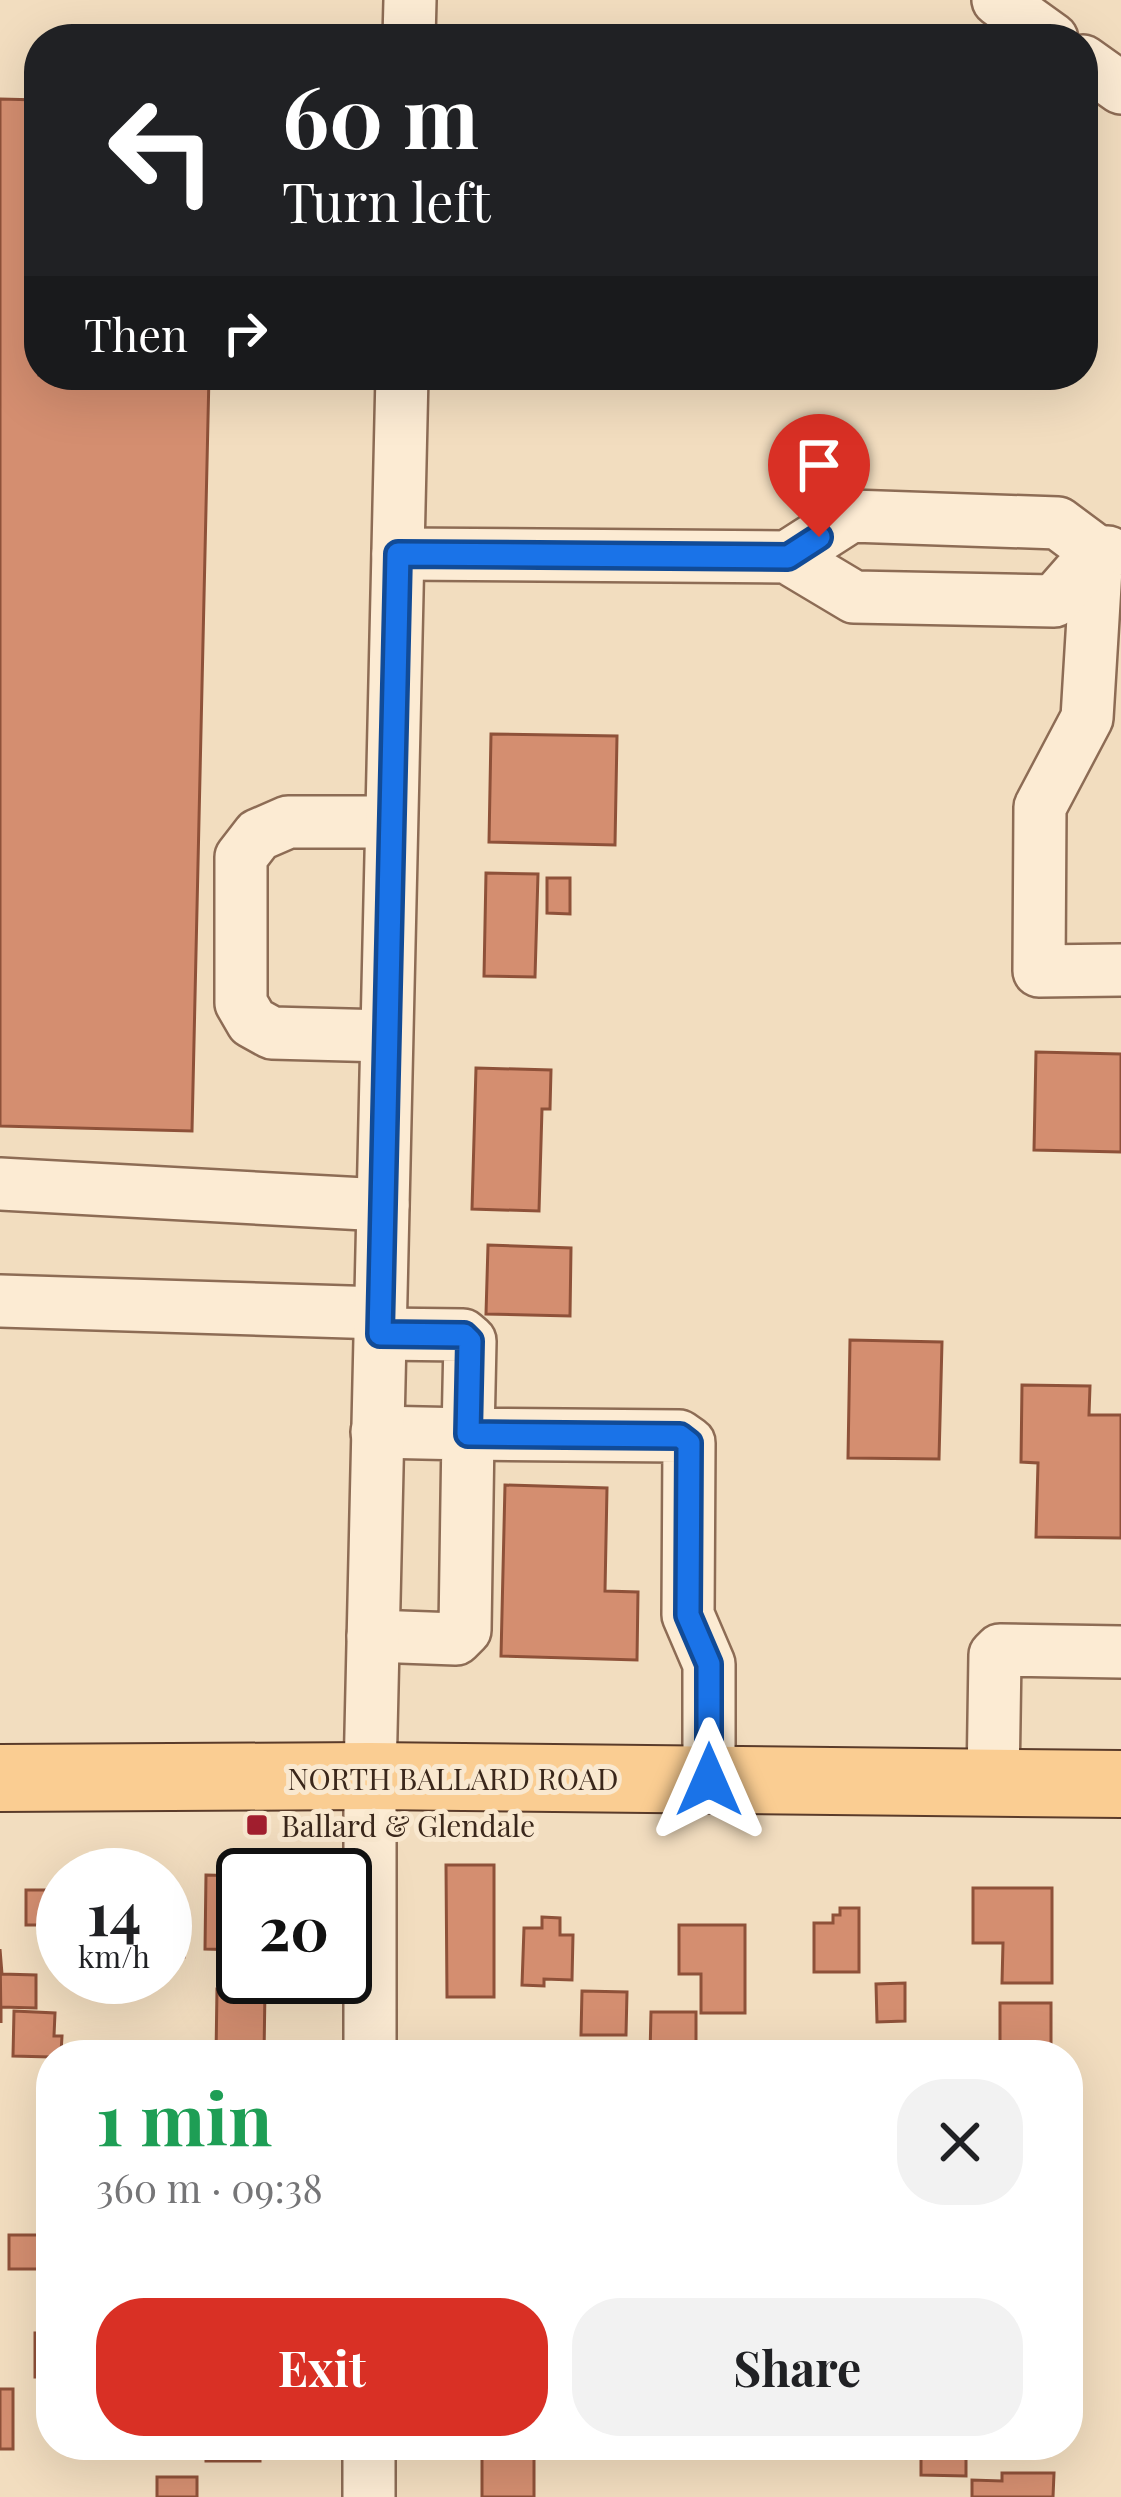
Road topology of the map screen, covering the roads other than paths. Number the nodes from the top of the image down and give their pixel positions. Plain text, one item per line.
1 (998, 0) edge
2 (1031, 24) edge
3 (402, 390) edge
4 (1109, 552) edge
5 (398, 554) junction
6 (788, 557) junction
7 (392, 822) junction
8 (1121, 970) edge
9 (386, 1036) junction
10 (0, 1184) edge
11 (383, 1205) junction
12 (0, 1301) edge
13 (380, 1323) junction
14 (377, 1432) junction
15 (468, 1434) junction
16 (373, 1636) junction
17 (1121, 1652) edge
18 (370, 1776) junction
19 (0, 1778) edge
20 (709, 1780) junction
21 (994, 1784) junction
22 (1121, 1784) edge
23 (370, 2040) edge
24 (369, 2460) edge
25 (369, 2497) edge

1 - 2 street
3 - 5 street
4 - 6 street
4 - 6 street
4 - 8 street
5 - 6 street
5 - 7 street
7 - 9 street
7 - 9 street
9 - 11 street
10 - 11 street
11 - 13 street
12 - 13 street
13 - 14 street
13 - 15 street
14 - 15 street
14 - 16 street
15 - 16 street
15 - 20 street
16 - 18 street
17 - 21 street
18 - 19 main road, NORTH BALLARD ROAD
18 - 20 main road, NORTH BALLARD ROAD
18 - 23 street
20 - 21 main road, NORTH BALLARD ROAD
21 - 22 main road, NORTH BALLARD ROAD
24 - 25 street

